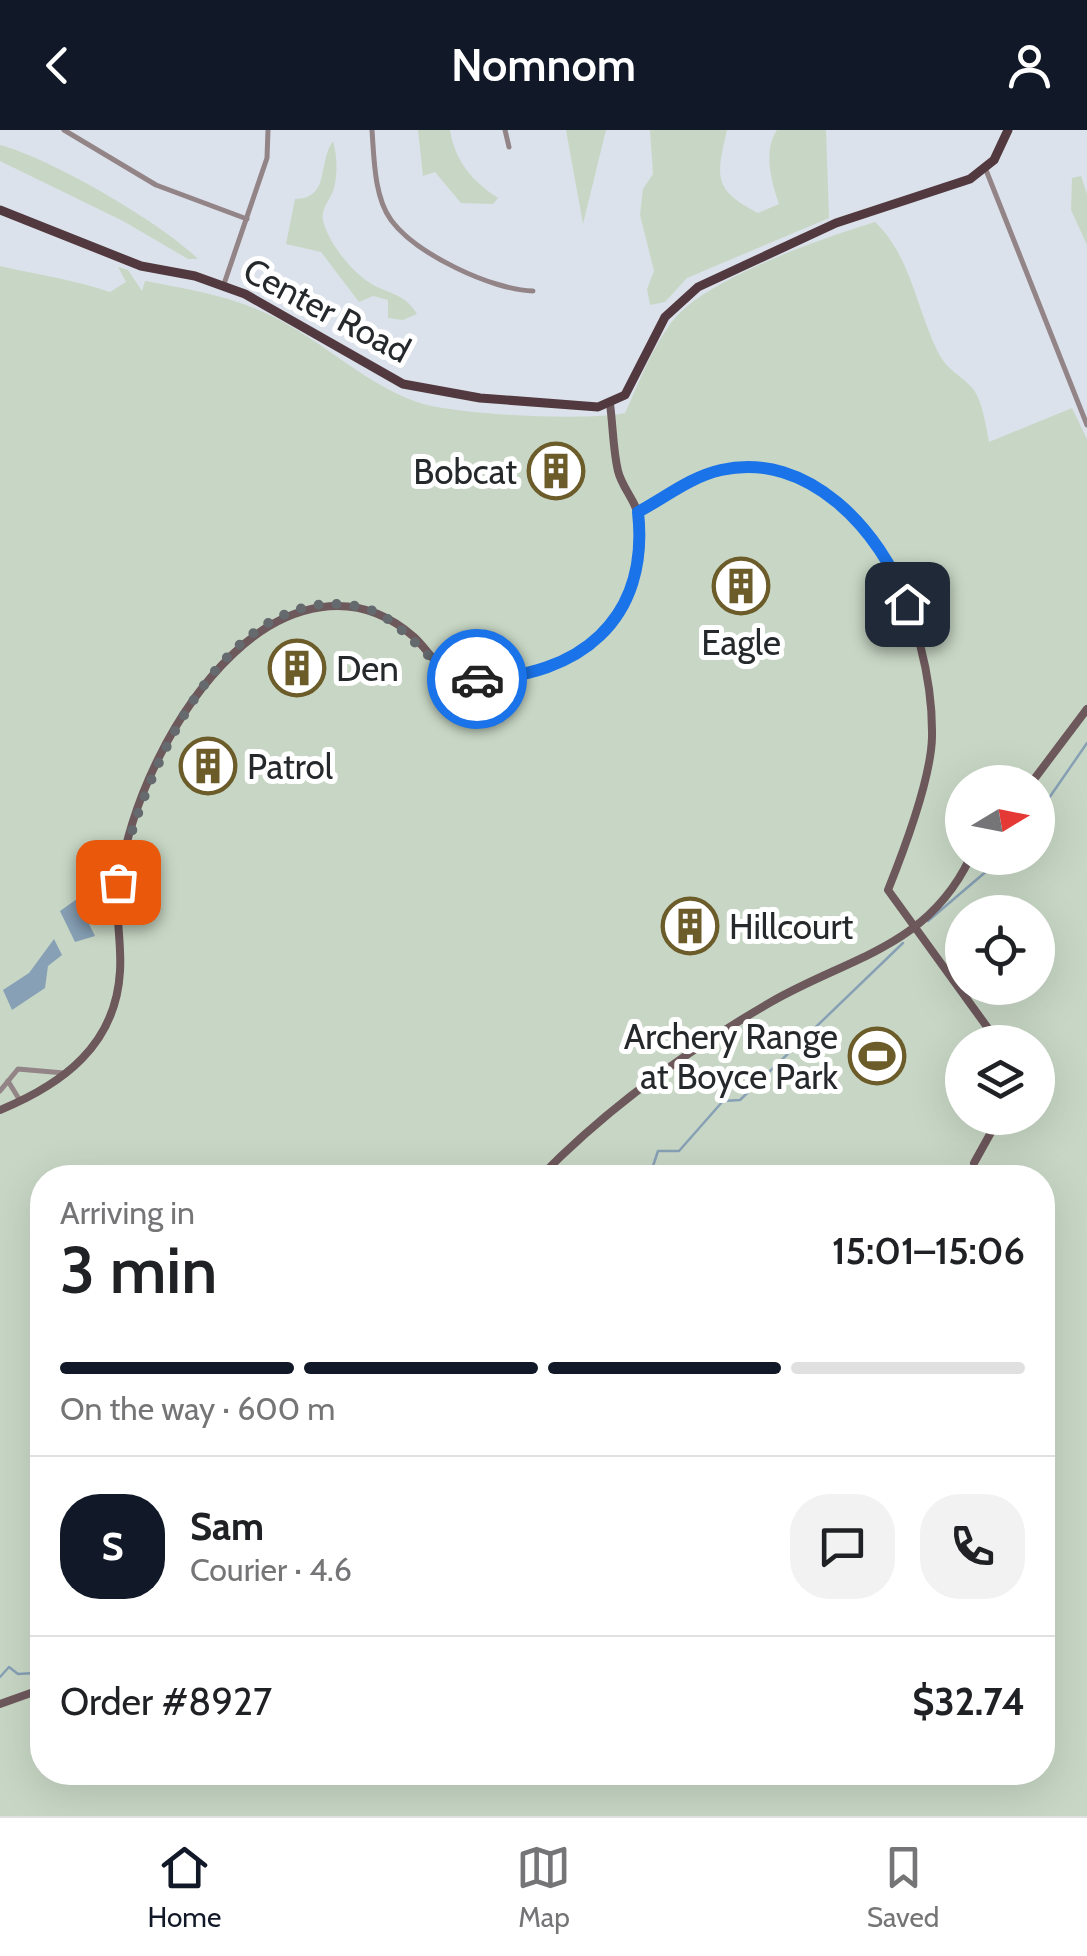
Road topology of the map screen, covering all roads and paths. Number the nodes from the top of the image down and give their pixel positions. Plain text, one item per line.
1 (64, 130) edge
2 (268, 130) edge
3 (372, 130) edge
4 (505, 130) edge
5 (1008, 130) edge
6 (509, 147) dead end
7 (986, 170) junction
8 (0, 210) edge
9 (246, 219) junction
10 (224, 284) junction
11 (533, 291) dead end
12 (610, 404) junction
13 (1087, 426) edge
14 (638, 512) junction
15 (1087, 708) edge
16 (1045, 765) edge
17 (961, 875) edge
18 (916, 928) junction
19 (986, 1025) edge
20 (67, 1074) junction
21 (8, 1081) junction
22 (0, 1091) edge
23 (22, 1101) junction
24 (0, 1110) edge
25 (990, 1135) edge
26 (974, 1163) dead end
27 (554, 1165) edge
28 (30, 1693) edge
29 (0, 1704) edge

1 - 9 street
2 - 9 street
3 - 11 street
4 - 6 street
5 - 7 main road
7 - 12 main road
7 - 13 street
8 - 10 main road, Center Road
9 - 10 street
10 - 12 main road, Center Road
12 - 14 street
14 - 18 street
14 - 20 street
15 - 16 street
17 - 18 street
18 - 19 street
18 - 27 street
20 - 21 street
20 - 23 street
21 - 22 street
21 - 23 street
23 - 24 street
25 - 26 street
28 - 29 street

